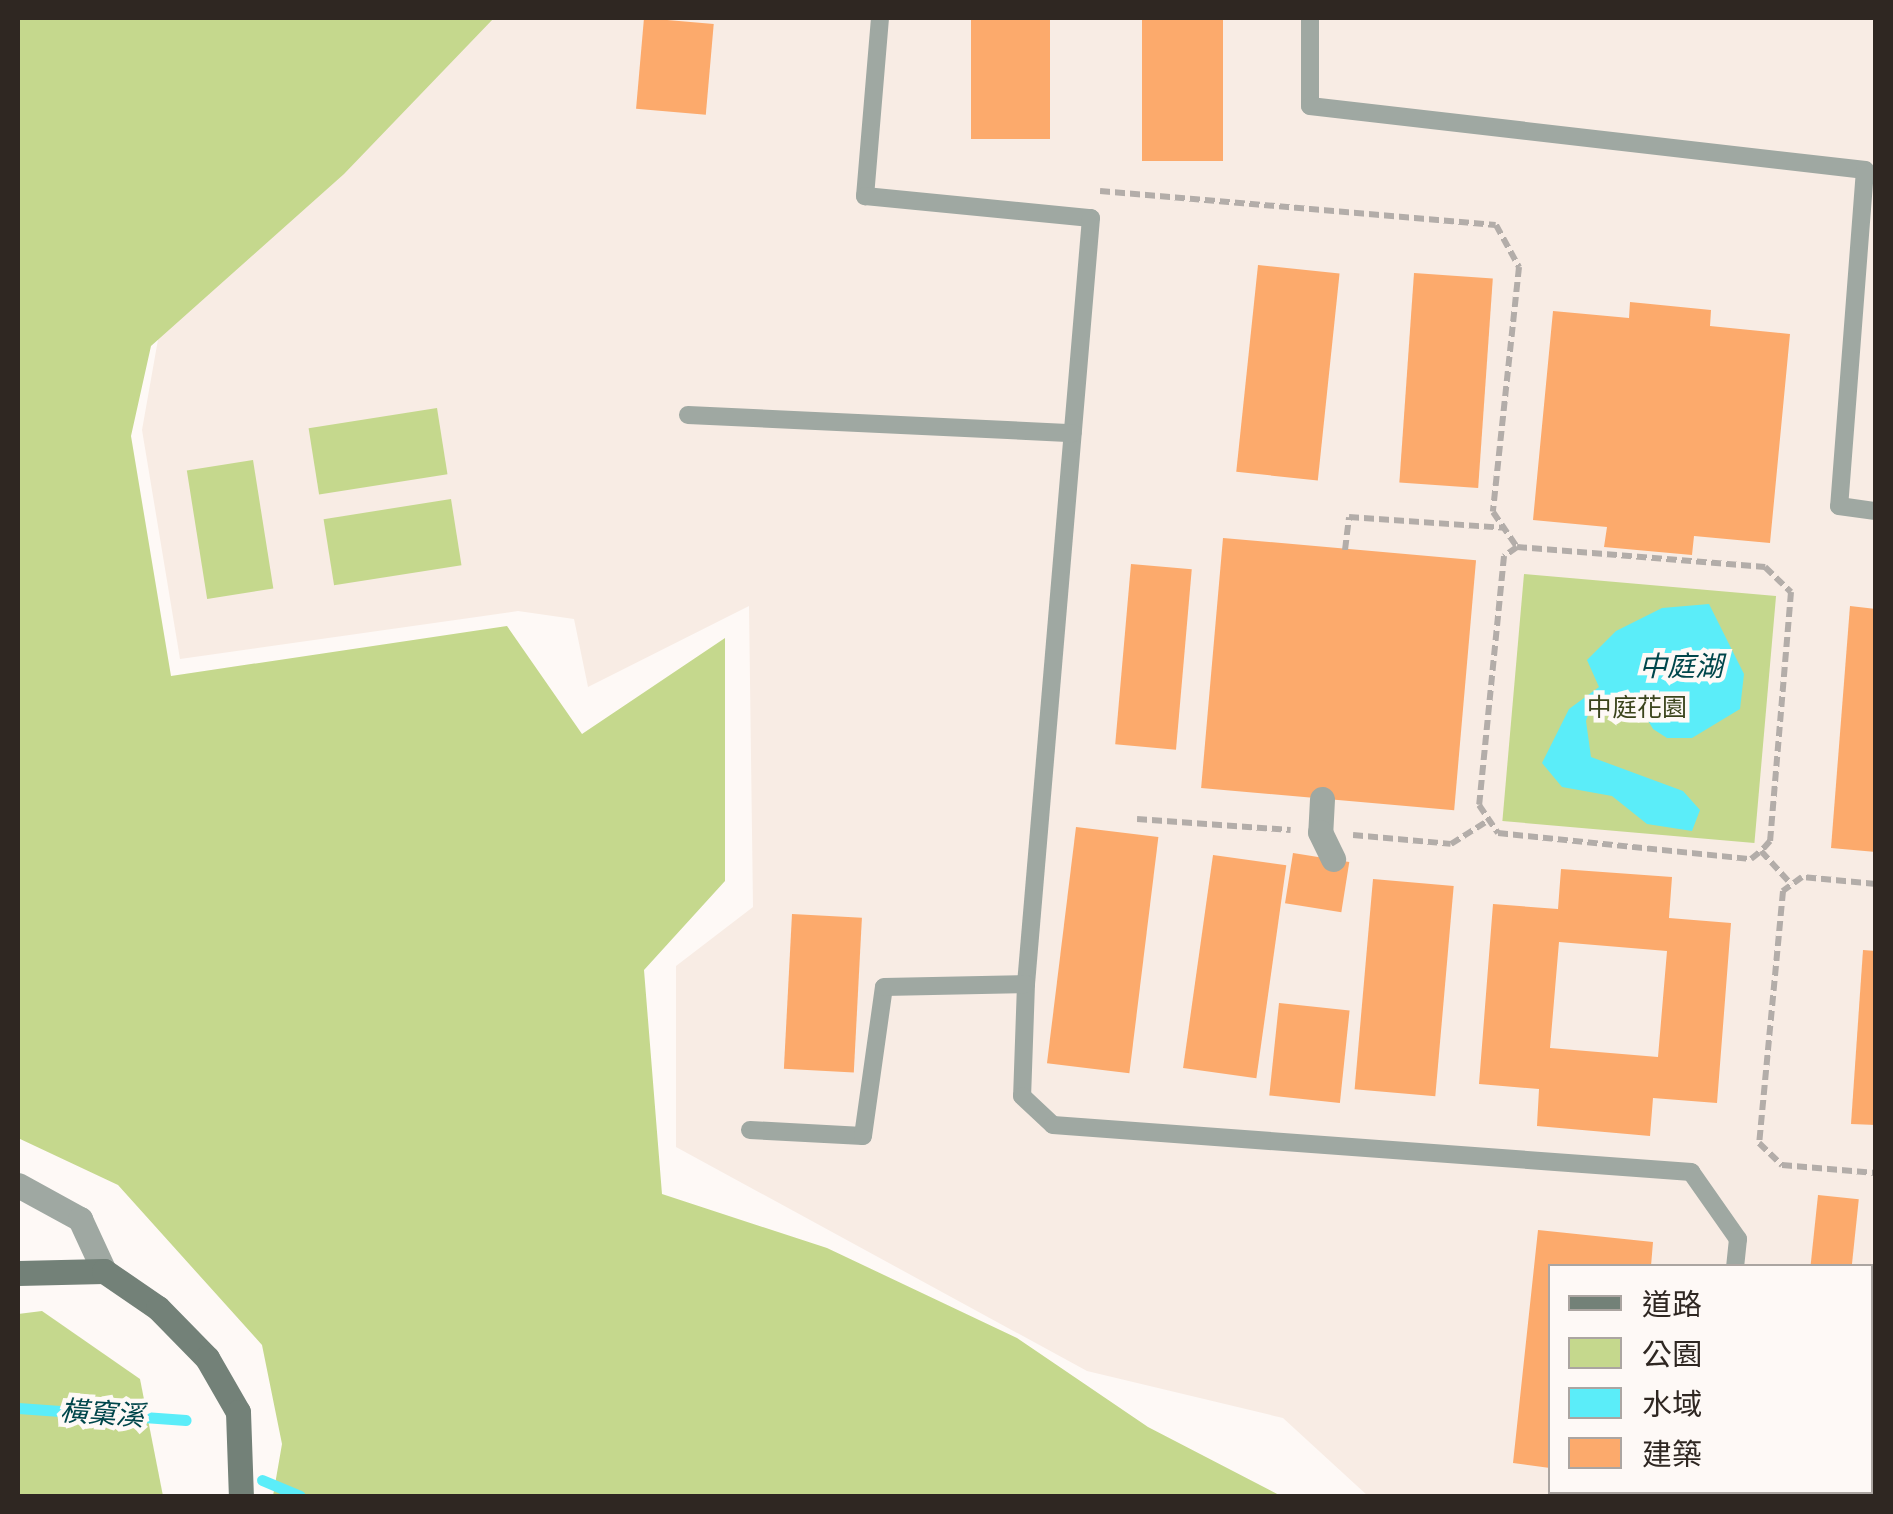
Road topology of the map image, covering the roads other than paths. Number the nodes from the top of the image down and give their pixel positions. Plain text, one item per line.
1 (880, 18) edge
2 (1310, 18) edge
3 (688, 415) dead end
4 (1073, 433) junction
5 (1876, 511) edge
6 (1322, 800) dead end
7 (1333, 859) dead end
8 (1026, 984) junction
9 (750, 1130) dead end
10 (18, 1185) edge
11 (1735, 1264) edge
12 (104, 1271) junction
13 (18, 1273) edge
14 (241, 1496) edge

1 - 4 lane
2 - 5 lane
3 - 4 lane
4 - 8 lane
6 - 7 street
8 - 9 lane
8 - 11 lane
10 - 12 street
12 - 13 main road
12 - 14 main road

